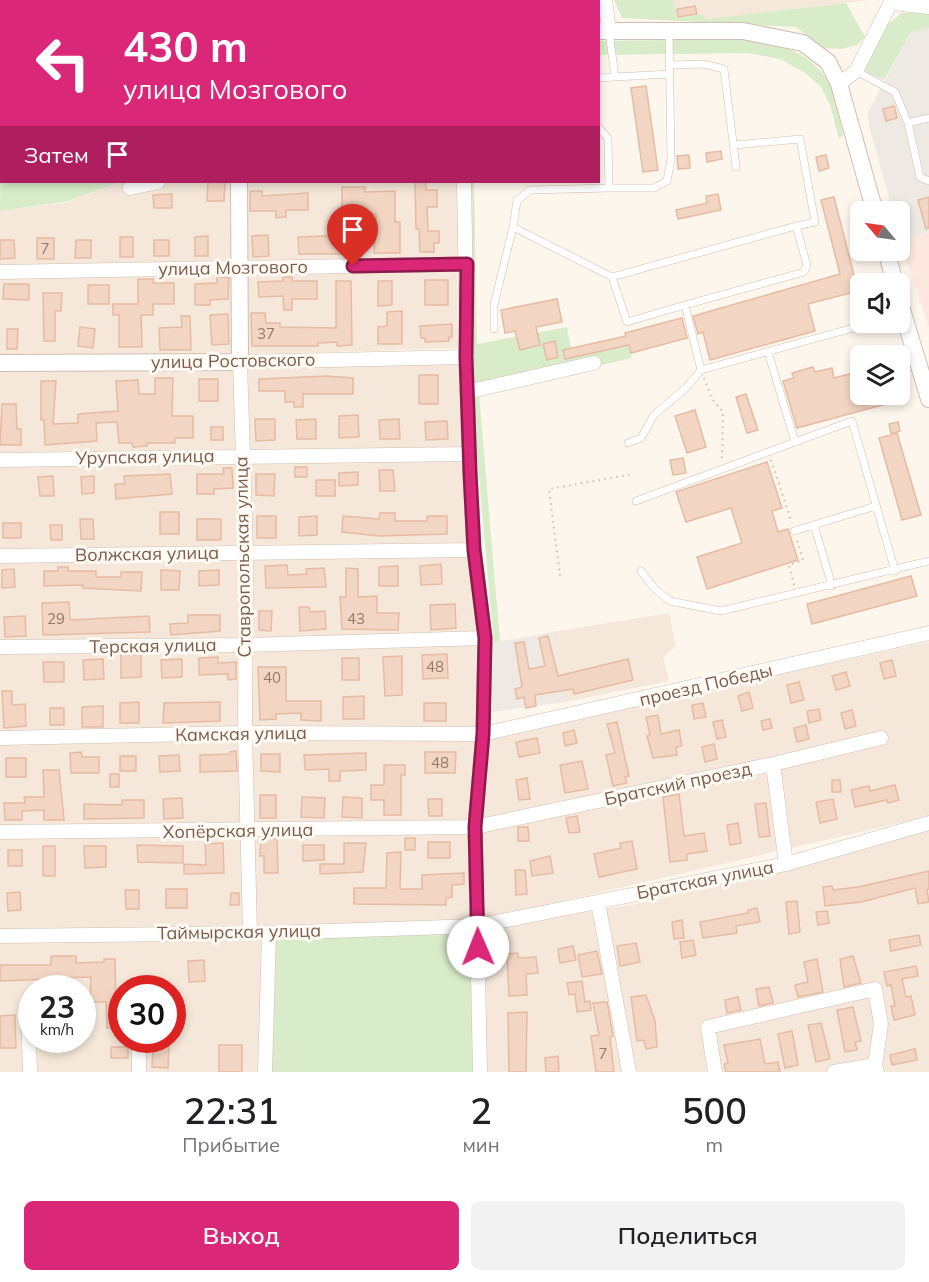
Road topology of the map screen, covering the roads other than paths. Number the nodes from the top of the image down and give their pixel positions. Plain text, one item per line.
1 (605, 0) edge
2 (892, 2) edge
3 (929, 7) edge
4 (604, 31) edge
5 (669, 31) junction
6 (669, 65) junction
7 (856, 71) junction
8 (670, 74) junction
9 (615, 77) junction
10 (600, 78) edge
11 (839, 84) junction
12 (929, 118) edge
13 (908, 123) junction
14 (600, 129) edge
15 (734, 145) junction
16 (736, 167) dead end
17 (929, 181) edge
18 (153, 183) edge
19 (239, 183) edge
20 (464, 183) edge
21 (130, 188) dead end
22 (609, 188) junction
23 (872, 201) edge
24 (796, 226) junction
25 (513, 227) junction
26 (467, 264) junction
27 (240, 268) junction
28 (0, 272) edge
29 (612, 277) junction
30 (685, 305) junction
31 (494, 329) dead end
32 (850, 329) edge
33 (908, 333) edge
34 (768, 352) junction
35 (466, 357) junction
36 (240, 362) junction
37 (0, 363) edge
38 (594, 363) dead end
39 (701, 370) junction
40 (467, 392) junction
41 (929, 399) edge
42 (795, 442) junction
43 (628, 443) dead end
44 (469, 454) junction
45 (242, 455) junction
46 (0, 460) edge
47 (636, 501) dead end
48 (876, 506) junction
49 (814, 525) junction
50 (794, 531) dead end
51 (474, 550) junction
52 (246, 553) junction
53 (0, 556) edge
54 (929, 561) edge
55 (641, 571) dead end
56 (895, 571) junction
57 (832, 586) junction
58 (929, 633) edge
59 (485, 638) junction
60 (246, 645) junction
61 (0, 647) edge
62 (245, 733) junction
63 (483, 734) junction
64 (0, 738) edge
65 (881, 738) dead end
66 (773, 764) junction
67 (929, 823) edge
68 (475, 827) junction
69 (249, 831) junction
70 (0, 832) edge
71 (786, 864) junction
72 (598, 902) junction
73 (477, 926) junction
74 (250, 932) junction
75 (269, 933) junction
76 (0, 936) edge
77 (29, 1053) edge
78 (139, 1053) edge
79 (876, 1068) edge
80 (30, 1072) edge
81 (139, 1072) edge
82 (265, 1072) edge
83 (480, 1072) edge
84 (629, 1072) edge
85 (715, 1072) edge
86 (834, 1072) edge

1 - 4 street
2 - 3 street
2 - 7 street
4 - 5 street
4 - 9 lane
5 - 6 lane
5 - 11 street
6 - 8 lane
6 - 15 lane
7 - 11 street
7 - 13 lane
8 - 9 lane
8 - 22 lane
9 - 10 lane
11 - 23 street
12 - 13 lane
13 - 17 lane
14 - 22 lane
15 - 16 lane
15 - 24 lane
18 - 21 street
19 - 27 street, Ставропольская улица
20 - 26 street
22 - 25 lane
24 - 29 lane
24 - 30 lane
25 - 29 lane
25 - 31 lane
26 - 27 street, улица Мозгового
26 - 35 street
27 - 28 street, улица Мозгового
27 - 36 street, Ставропольская улица
29 - 30 lane
30 - 39 lane
32 - 34 lane
33 - 41 street
34 - 39 lane
34 - 42 lane
35 - 36 street, улица Ростовского
35 - 40 street
36 - 37 street, улица Ростовского
36 - 45 street, Ставропольская улица
38 - 40 street
39 - 43 lane
40 - 44 street
42 - 47 lane
42 - 48 lane
44 - 45 street, Урупская улица
44 - 51 street
45 - 46 street, Урупская улица
45 - 52 street, Ставропольская улица
48 - 49 lane
48 - 56 lane
49 - 50 lane
49 - 57 lane
51 - 52 street, Волжская улица
51 - 59 street
52 - 53 street, Волжская улица
52 - 60 street, Ставропольская улица
54 - 56 lane
55 - 57 lane
56 - 57 lane
58 - 63 street, проезд Победы
59 - 60 street, Терская улица
59 - 63 street
60 - 61 street, Терская улица
60 - 62 street, Ставропольская улица
62 - 63 street, Камская улица
62 - 64 street, Камская улица
62 - 69 street, Ставропольская улица
63 - 68 street
65 - 66 street, Братский проезд
66 - 68 street, Братский проезд
66 - 71 street
67 - 71 street, Братская улица
68 - 69 street, Хопёрская улица
68 - 73 street
69 - 70 street, Хопёрская улица
69 - 74 street, Ставропольская улица
71 - 72 street, Братская улица
72 - 73 street, Братская улица
72 - 84 street
73 - 75 street, Таймырская улица
73 - 83 street
74 - 75 street, Таймырская улица
74 - 76 street, Таймырская улица
75 - 82 street
77 - 80 street
78 - 81 street
79 - 85 street
79 - 86 street

